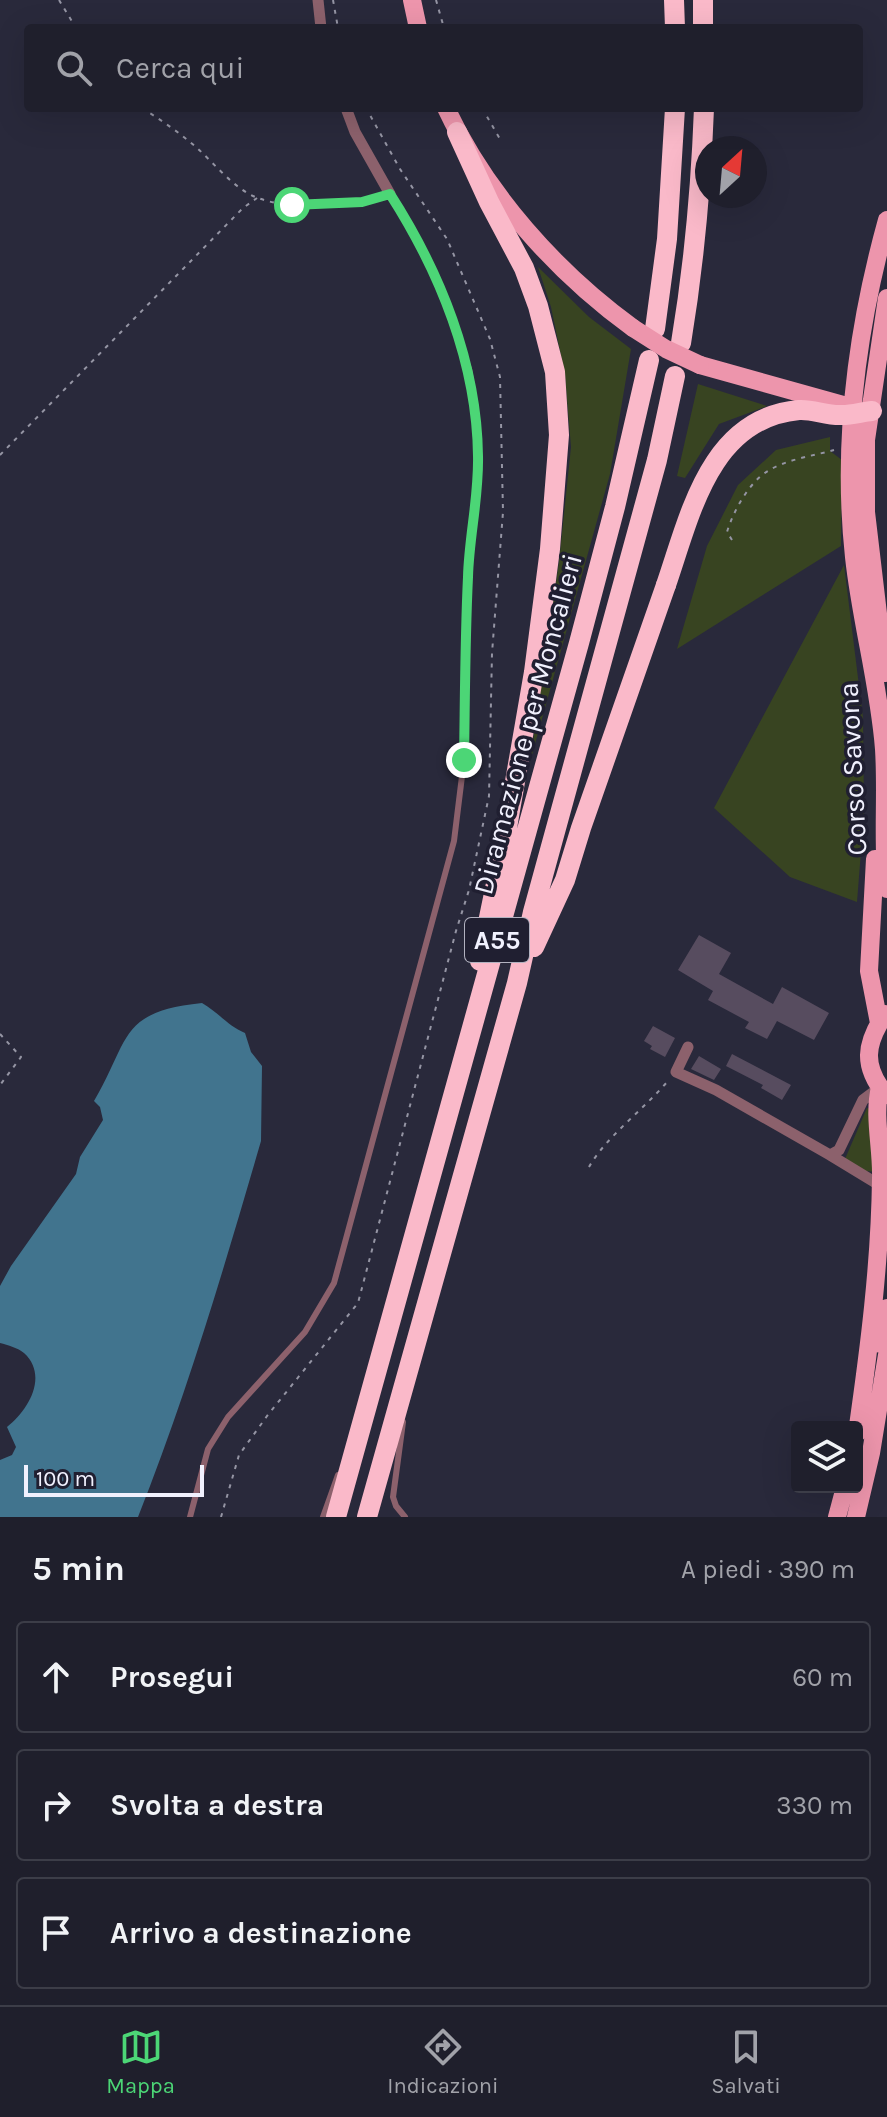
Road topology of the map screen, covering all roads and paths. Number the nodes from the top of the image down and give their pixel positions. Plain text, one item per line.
1 (59, 0) edge
2 (318, 0) edge
3 (333, 0) edge
4 (412, 0) edge
5 (436, 0) edge
6 (674, 0) edge
7 (703, 0) edge
8 (74, 24) edge
9 (321, 24) edge
10 (337, 24) edge
11 (417, 24) edge
12 (443, 24) edge
13 (675, 24) edge
14 (703, 24) edge
15 (148, 112) edge
16 (348, 112) edge
17 (368, 112) edge
18 (448, 112) edge
19 (484, 112) edge
20 (675, 112) edge
21 (704, 112) edge
22 (457, 132) junction
23 (500, 139) dead end
24 (390, 194) junction
25 (257, 198) junction
26 (887, 220) edge
27 (887, 298) edge
28 (655, 329) dead end
29 (681, 343) dead end
30 (649, 360) dead end
31 (675, 376) dead end
32 (879, 411) edge
33 (852, 440) junction
34 (0, 455) edge
35 (732, 540) dead end
36 (860, 605) junction
37 (883, 648) junction
38 (887, 672) edge
39 (887, 697) edge
40 (887, 889) edge
41 (517, 983) junction
42 (883, 1017) edge
43 (0, 1034) edge
44 (688, 1047) dead end
45 (676, 1072) junction
46 (458, 1081) junction
47 (0, 1085) edge
48 (883, 1092) edge
49 (830, 1155) junction
50 (589, 1167) dead end
51 (881, 1186) junction
52 (887, 1308) edge
53 (887, 1355) edge
54 (404, 1381) junction
55 (887, 1390) edge
56 (859, 1421) edge
57 (356, 1445) junction
58 (864, 1446) edge
59 (843, 1493) edge
60 (396, 1506) junction
61 (190, 1517) edge
62 (221, 1517) edge
63 (323, 1517) edge
64 (336, 1517) edge
65 (367, 1517) edge
66 (397, 1517) edge
67 (405, 1517) edge
68 (837, 1517) edge
69 (856, 1517) edge

1 - 8 path
2 - 9 street
3 - 10 path
4 - 11 main road
5 - 12 path
6 - 13 highway
7 - 14 highway
15 - 25 path
16 - 24 street
17 - 62 path
18 - 22 main road
19 - 23 path
20 - 28 highway
21 - 29 highway
22 - 32 main road, bridge
22 - 46 highway
24 - 25 path
24 - 61 lane
25 - 34 path
26 - 33 main road, Corso Savona
27 - 37 main road, Corso Savona
30 - 46 highway, Diramazione per Moncalieri / A55
31 - 41 highway, Diramazione per Moncalieri / A55
32 - 41 highway, bridge
33 - 35 path
33 - 36 main road, Corso Savona
36 - 40 main road, Corso Savona
36 - 42 main road
37 - 38 main road
37 - 39 main road, Corso Savona
41 - 54 highway, Diramazione per Moncalieri / A55
42 - 48 main road
43 - 47 path
44 - 45 street
45 - 49 street
45 - 50 path
46 - 57 highway, Diramazione per Moncalieri / A55
48 - 49 street
48 - 51 main road
49 - 51 street
51 - 56 main road
52 - 58 main road
53 - 58 main road
54 - 60 lane
54 - 65 highway, Diramazione per Moncalieri / A55
55 - 58 main road
57 - 63 lane
57 - 64 highway, Diramazione per Moncalieri / A55
58 - 69 main road
59 - 68 main road
60 - 66 lane
60 - 67 lane

